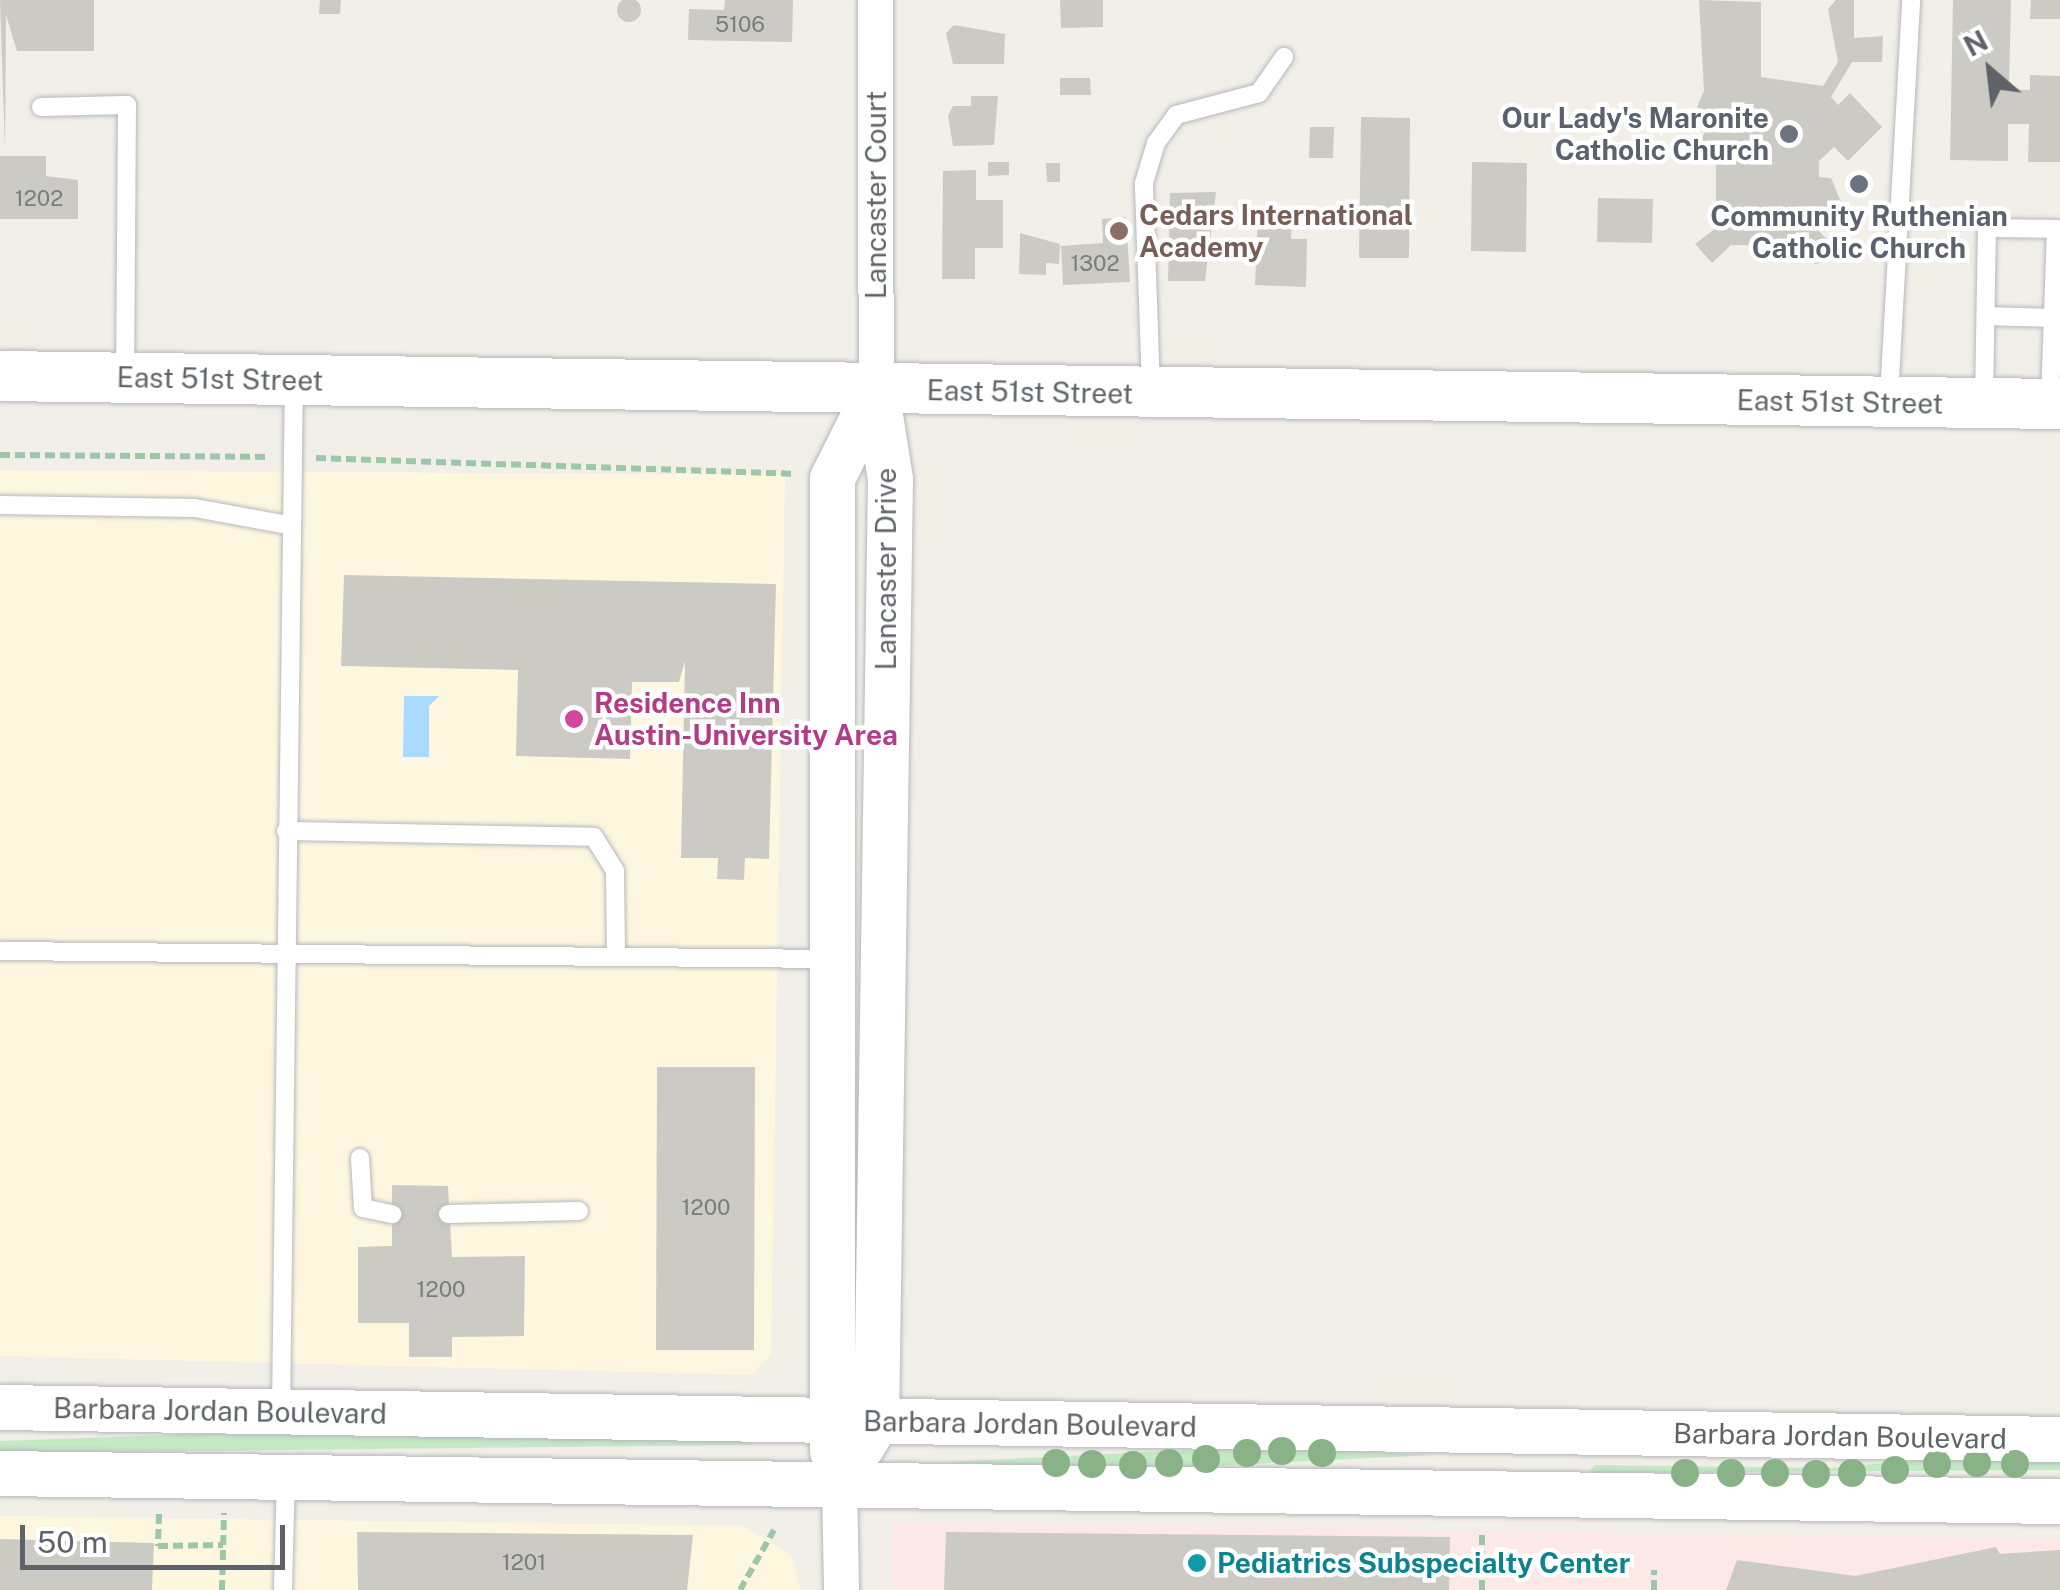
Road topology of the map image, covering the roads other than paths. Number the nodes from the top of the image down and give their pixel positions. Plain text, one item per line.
1 (875, 0) edge
2 (1911, 0) edge
3 (1284, 58) dead end
4 (41, 107) dead end
5 (2058, 226) edge
6 (1986, 316) junction
7 (2052, 318) junction
8 (0, 376) edge
9 (125, 378) junction
10 (294, 380) junction
11 (876, 390) junction
12 (1152, 393) junction
13 (1889, 402) junction
14 (1984, 404) junction
15 (2055, 404) edge
16 (0, 505) edge
17 (288, 525) junction
18 (286, 831) junction
19 (0, 950) edge
20 (284, 953) junction
21 (616, 957) junction
22 (833, 959) junction
23 (360, 1158) dead end
24 (579, 1211) dead end
25 (392, 1214) dead end
26 (448, 1214) dead end
27 (0, 1408) edge
28 (280, 1412) junction
29 (826, 1421) junction
30 (876, 1422) junction
31 (2060, 1439) edge
32 (0, 1473) edge
33 (286, 1477) junction
34 (839, 1482) junction
35 (2060, 1501) edge
36 (283, 1590) edge
37 (841, 1590) edge

1 - 11 street, Lancaster Court
2 - 13 lane
3 - 12 lane
4 - 9 lane
5 - 6 lane
5 - 7 lane
6 - 7 lane
6 - 14 lane
7 - 15 lane
8 - 9 main road, East 51st Street
9 - 10 main road, East 51st Street
10 - 11 main road, East 51st Street
10 - 17 lane
11 - 12 main road, East 51st Street
11 - 22 street, Lancaster Drive
11 - 30 street, Lancaster Drive
12 - 13 main road, East 51st Street
13 - 14 main road, East 51st Street
14 - 15 main road, East 51st Street
16 - 17 lane
17 - 18 lane
18 - 20 lane
18 - 21 lane
19 - 20 lane
20 - 21 lane
20 - 28 lane
21 - 22 lane
22 - 29 street, Lancaster Drive
23 - 25 lane
24 - 26 lane
27 - 28 street, Barbara Jordan Boulevard
28 - 29 street, Barbara Jordan Boulevard
29 - 30 street, Barbara Jordan Boulevard
29 - 34 street, Lancaster Drive
30 - 31 street, Barbara Jordan Boulevard
30 - 34 street
32 - 33 street
33 - 34 street
33 - 36 lane
34 - 35 street
34 - 37 street, Lancaster Drive

